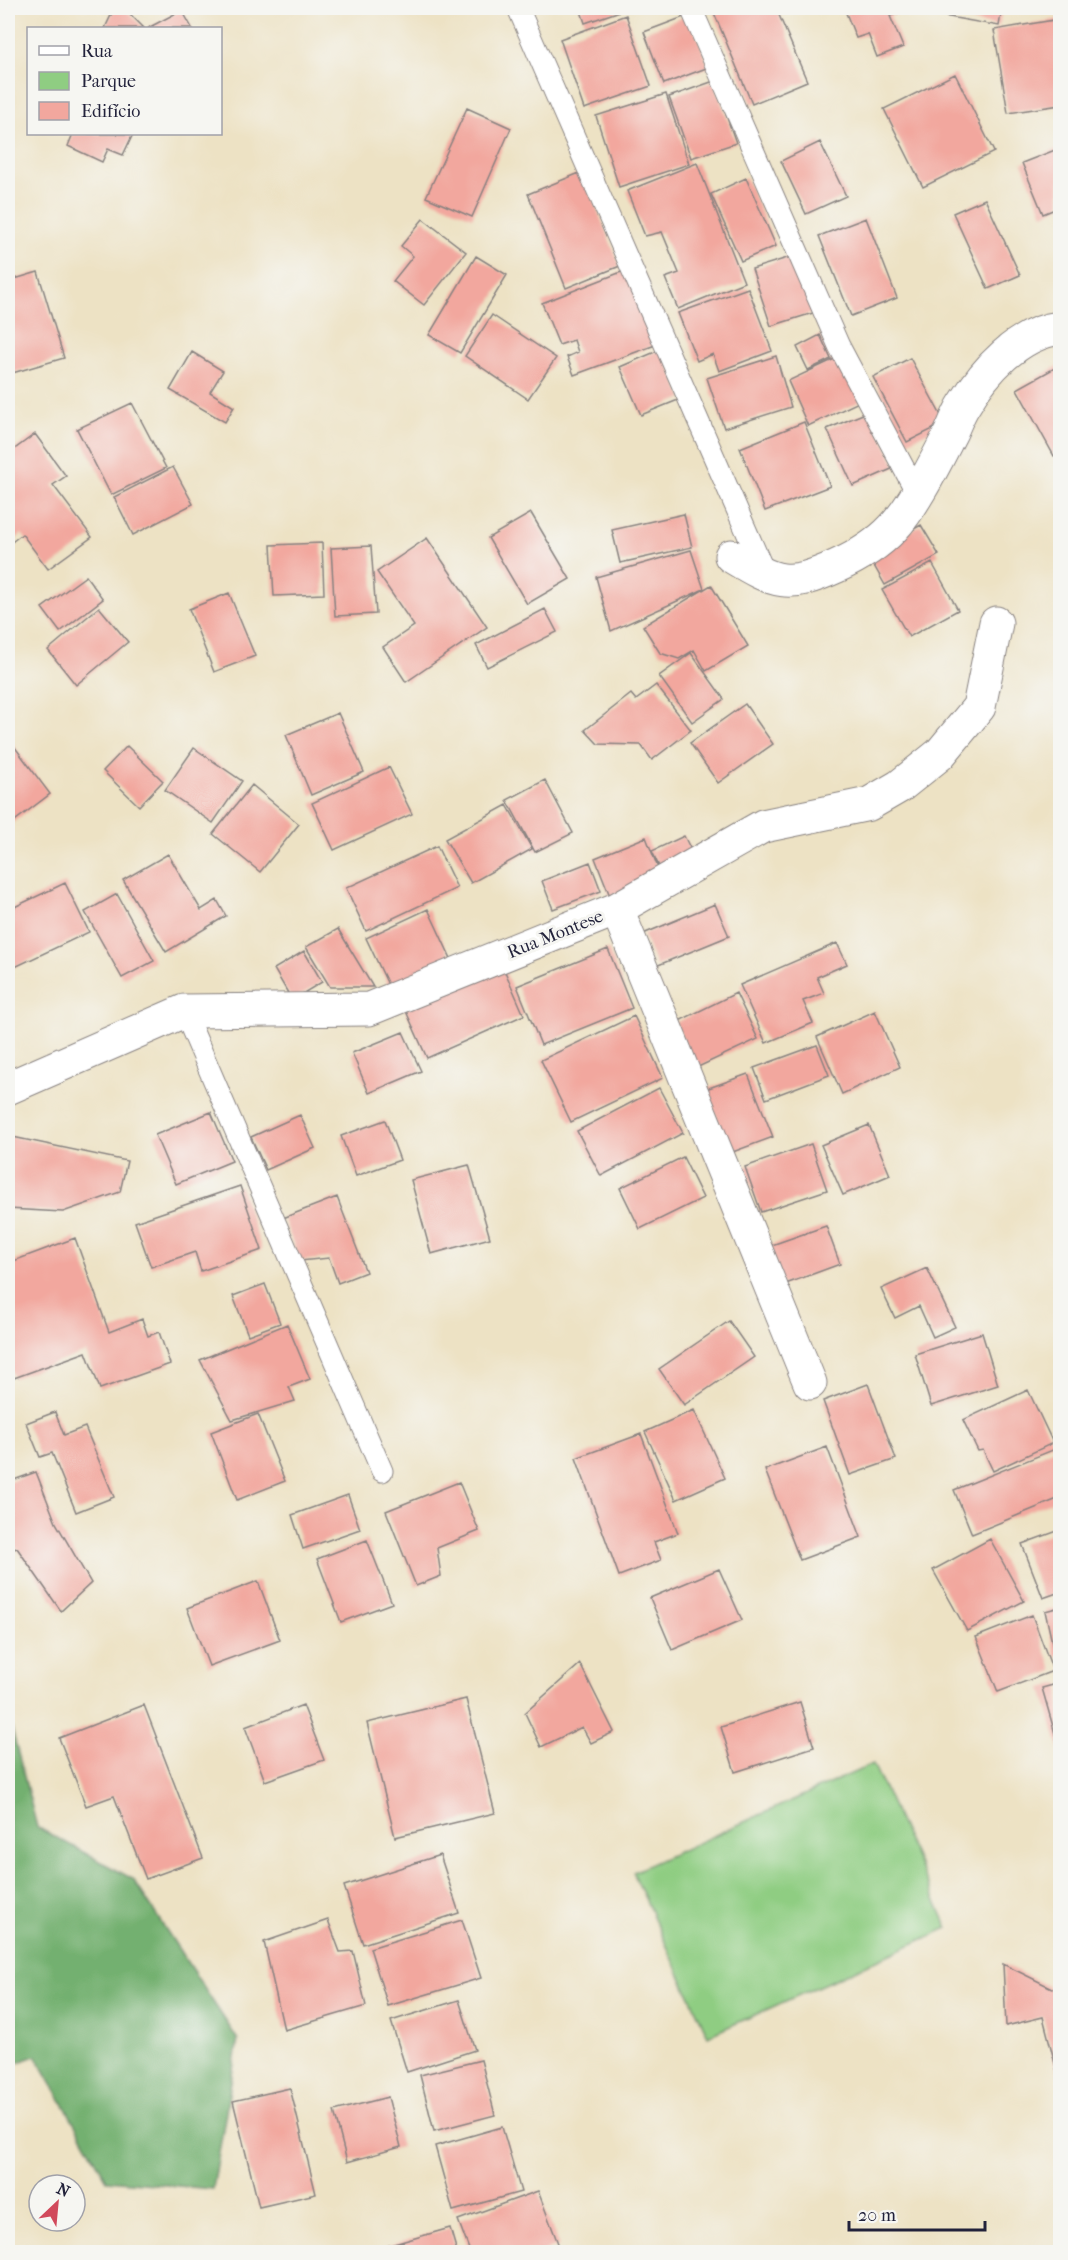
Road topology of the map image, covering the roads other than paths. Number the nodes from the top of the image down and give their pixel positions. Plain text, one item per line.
1 (518, 8) edge
2 (692, 8) edge
3 (1060, 328) edge
4 (917, 493) junction
5 (731, 556) dead end
6 (766, 577) junction
7 (996, 623) dead end
8 (617, 909) junction
9 (184, 1011) junction
10 (8, 1088) edge
11 (810, 1383) dead end
12 (382, 1471) dead end

1 - 6 lane
2 - 4 lane
3 - 4 street
4 - 6 street
5 - 6 street
7 - 8 street, Rua Montese
8 - 9 street, Rua Montese
8 - 11 street
9 - 10 street, Rua Montese
9 - 12 lane

